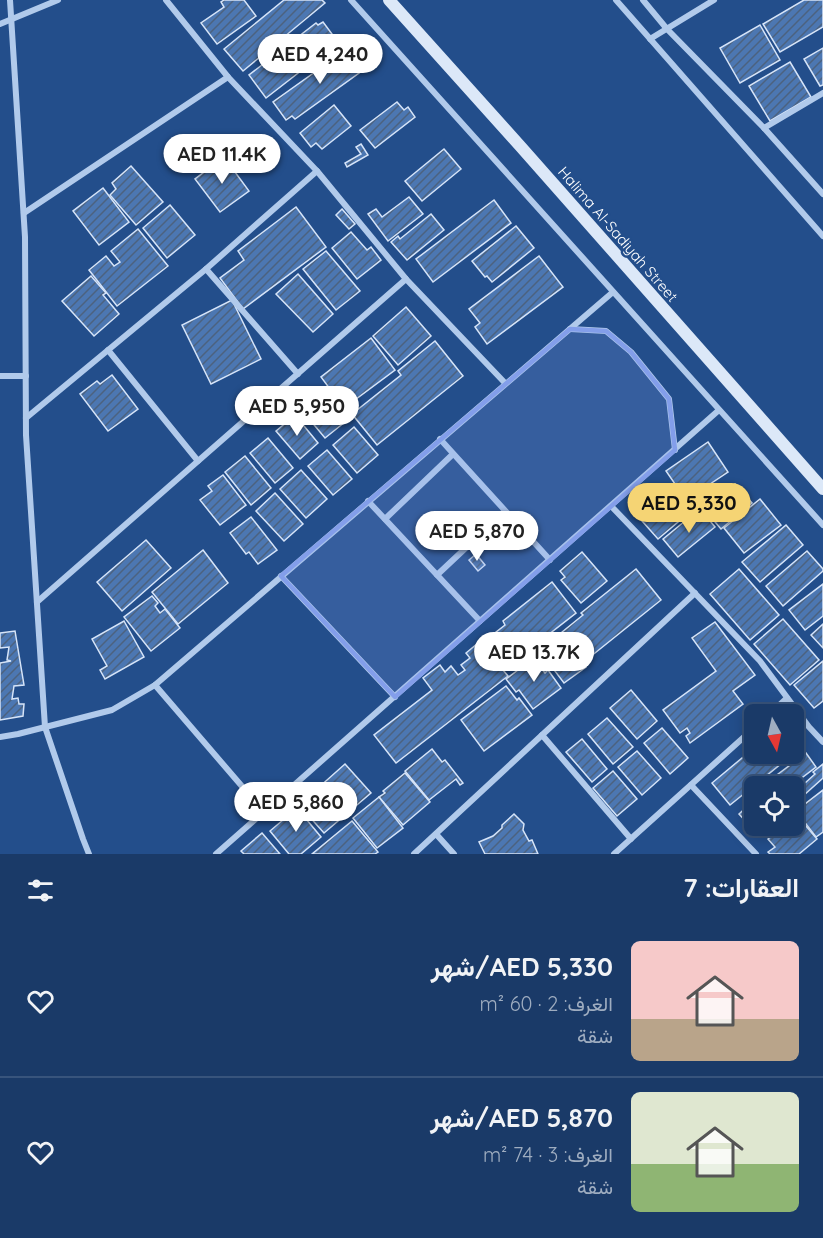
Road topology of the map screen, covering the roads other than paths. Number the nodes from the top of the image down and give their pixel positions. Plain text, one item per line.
1 (10, 0) edge
2 (58, 0) edge
3 (166, 0) edge
4 (351, 0) edge
5 (389, 0) edge
6 (616, 0) edge
7 (643, 0) edge
8 (714, 0) edge
9 (12, 19) junction
10 (0, 24) edge
11 (667, 29) junction
12 (650, 39) junction
13 (228, 77) junction
14 (823, 93) edge
15 (764, 128) junction
16 (317, 171) junction
17 (823, 194) edge
18 (24, 213) junction
19 (823, 236) edge
20 (206, 269) junction
21 (406, 279) junction
22 (613, 292) junction
23 (570, 329) junction
24 (108, 350) junction
25 (298, 374) junction
26 (0, 376) edge
27 (26, 376) junction
28 (505, 383) junction
29 (719, 410) junction
30 (26, 418) junction
31 (440, 439) junction
32 (675, 450) junction
33 (453, 454) junction
34 (198, 461) junction
35 (823, 489) edge
36 (369, 501) junction
37 (611, 506) junction
38 (505, 511) junction
39 (386, 519) junction
40 (823, 525) edge
41 (550, 560) junction
42 (436, 574) junction
43 (281, 576) junction
44 (695, 593) junction
45 (37, 602) junction
46 (480, 621) junction
47 (155, 685) junction
48 (395, 697) junction
49 (787, 698) junction
50 (781, 704) edge
51 (45, 727) junction
52 (542, 735) junction
53 (0, 737) edge
54 (744, 737) edge
55 (823, 742) edge
56 (691, 785) junction
57 (264, 812) junction
58 (436, 834) junction
59 (631, 839) junction
60 (219, 853) edge
61 (89, 854) edge
62 (414, 854) edge
63 (454, 854) edge
64 (614, 854) edge
65 (756, 854) edge

1 - 9 street
2 - 9 street
3 - 13 street
4 - 22 street
5 - 35 street, Halima Al-Sadiyah Street
6 - 12 street
7 - 11 street
8 - 11 street
9 - 10 street
9 - 18 street
11 - 12 street
11 - 15 street
12 - 19 street
13 - 16 street
13 - 18 street
14 - 15 street
15 - 17 street
16 - 20 street
16 - 21 street
18 - 27 street
20 - 24 street
20 - 25 street
21 - 25 street
21 - 28 street
22 - 23 street
22 - 29 street
23 - 28 street
23 - 32 street
24 - 30 street
24 - 34 street
25 - 34 street
26 - 27 street
27 - 30 street
28 - 31 street
29 - 32 street
29 - 40 street
30 - 45 street
31 - 33 street
31 - 36 street
32 - 37 street
33 - 38 street
33 - 39 street
34 - 45 street
36 - 39 street
36 - 43 street
37 - 41 street
37 - 44 street
38 - 41 street
38 - 42 street
39 - 42 street
41 - 46 street
42 - 46 street
43 - 47 street
43 - 48 street
44 - 49 street
44 - 52 street
45 - 51 street
46 - 48 street
47 - 51 street
47 - 57 street
48 - 57 street
49 - 50 street
49 - 55 street
51 - 53 street
51 - 61 street
52 - 58 street
52 - 59 street
54 - 56 street
56 - 59 street
56 - 65 street
57 - 60 street
58 - 62 street
58 - 63 street
59 - 64 street

